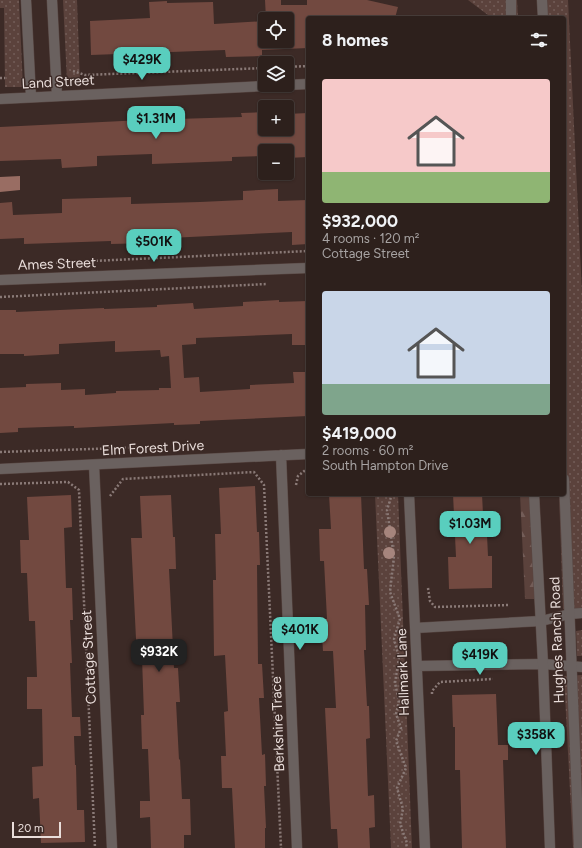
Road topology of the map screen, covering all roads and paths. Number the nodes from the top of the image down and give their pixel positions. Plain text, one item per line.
1 (26, 0) edge
2 (52, 0) edge
3 (510, 0) edge
4 (542, 0) edge
5 (511, 16) edge
6 (543, 16) edge
7 (306, 66) edge
8 (294, 67) edge
9 (258, 68) edge
10 (73, 71) dead end
11 (0, 78) edge
12 (6, 78) dead end
13 (306, 84) edge
14 (294, 85) edge
15 (258, 86) edge
16 (57, 96) junction
17 (31, 97) junction
18 (0, 99) edge
19 (306, 251) edge
20 (24, 264) dead end
21 (306, 268) edge
22 (0, 280) edge
23 (268, 284) dead end
24 (0, 297) edge
25 (306, 454) edge
26 (281, 455) junction
27 (94, 465) junction
28 (0, 469) edge
29 (0, 484) edge
30 (391, 496) edge
31 (409, 496) edge
32 (534, 496) edge
33 (565, 496) edge
34 (110, 503) dead end
35 (430, 601) dead end
36 (510, 605) dead end
37 (582, 613) edge
38 (570, 614) junction
39 (540, 621) junction
40 (415, 628) junction
41 (543, 664) junction
42 (417, 666) junction
43 (577, 667) edge
44 (496, 679) dead end
45 (433, 699) dead end
46 (95, 848) edge
47 (112, 848) edge
48 (281, 848) edge
49 (297, 848) edge
50 (406, 848) edge
51 (425, 848) edge
52 (550, 848) edge
53 (579, 848) edge

1 - 17 street
2 - 16 street
3 - 5 street
4 - 6 street
7 - 8 path
9 - 10 path
11 - 12 path
13 - 14 street, Land Street
15 - 16 street, Land Street
16 - 17 street, Land Street
17 - 18 street, Land Street
19 - 20 path
21 - 22 street, Ames Street
23 - 24 path
25 - 26 street, Elm Forest Drive
26 - 27 street, Elm Forest Drive
26 - 49 street, Berkshire Trace
27 - 28 street, Elm Forest Drive
27 - 47 street, Cottage Street
29 - 46 path
30 - 50 path
31 - 40 street, Hallmark Lane
32 - 39 street, Hughes Ranch Road
33 - 38 street, Hughes Ranch Road
34 - 48 path
35 - 36 path
37 - 38 street
38 - 39 street
38 - 43 street, Hughes Ranch Road
39 - 40 street
39 - 41 street, Hughes Ranch Road
40 - 42 street, Hallmark Lane
41 - 42 street
41 - 43 street
41 - 52 street, Hughes Ranch Road
42 - 51 street, Hallmark Lane
43 - 53 street, Hughes Ranch Road
44 - 45 path

